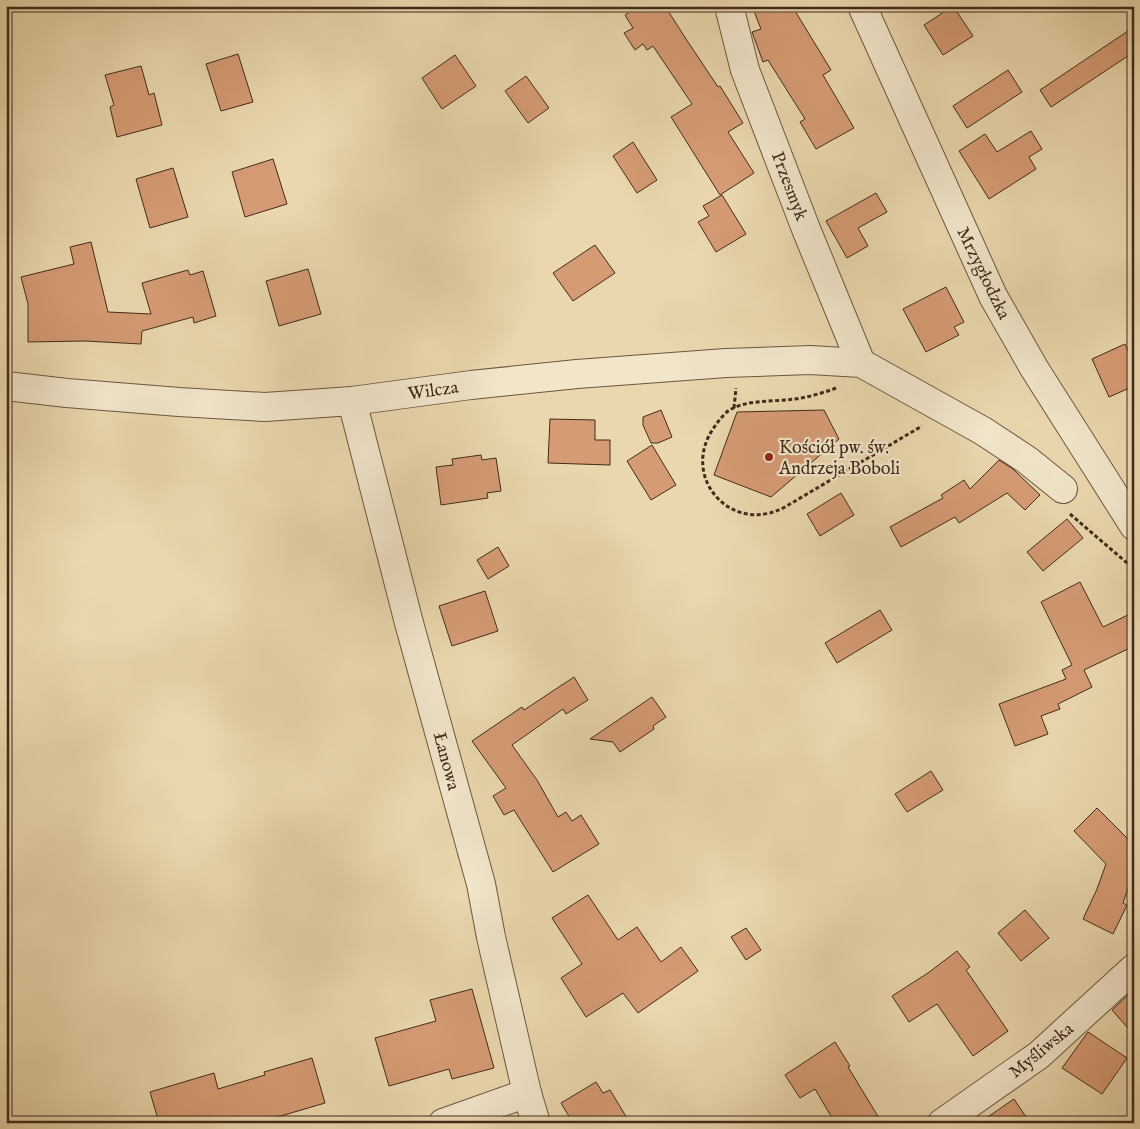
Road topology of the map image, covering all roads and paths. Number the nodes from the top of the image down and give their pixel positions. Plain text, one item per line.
1 (728, 6) edge
2 (862, 6) edge
3 (861, 363) junction
4 (6, 386) edge
5 (837, 387) dead end
6 (352, 401) junction
7 (928, 422) dead end
8 (1063, 489) dead end
9 (1132, 519) edge
10 (1134, 968) edge
11 (527, 1093) junction
12 (443, 1123) edge
13 (536, 1123) edge
14 (942, 1123) edge

1 - 3 street, Przesmyk
2 - 9 street, Mrzygłodzka
3 - 6 street, Wilcza
3 - 8 street
4 - 6 street, Wilcza
5 - 7 path
6 - 11 street, Łanowa
10 - 14 street, Myśliwska
11 - 12 street
11 - 13 street, Łanowa

